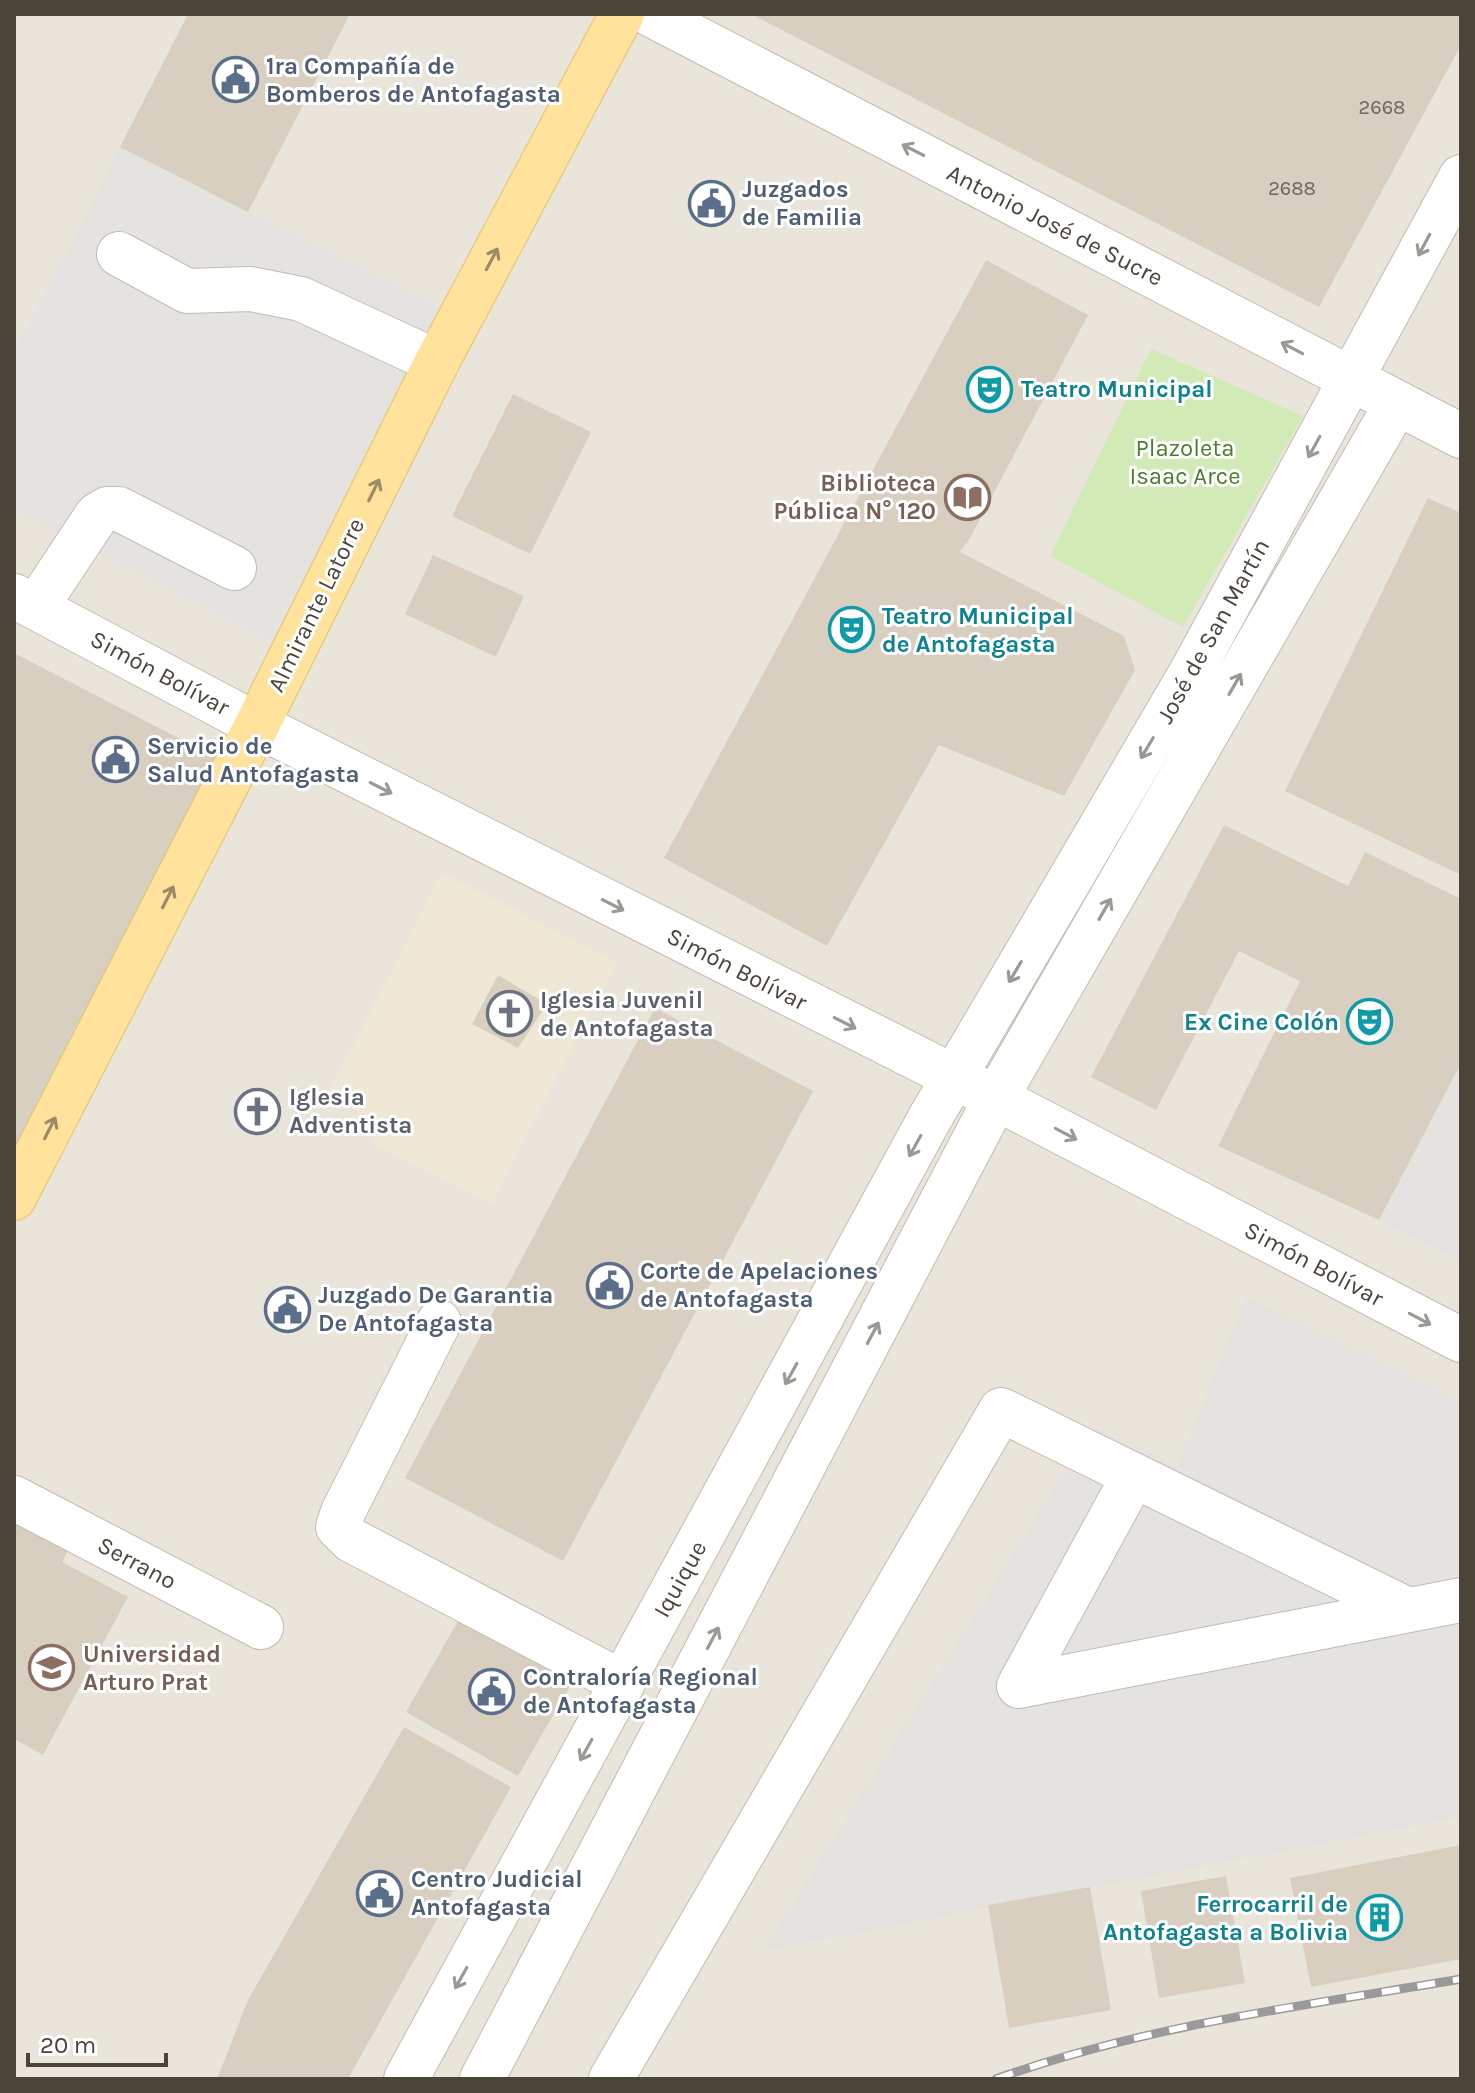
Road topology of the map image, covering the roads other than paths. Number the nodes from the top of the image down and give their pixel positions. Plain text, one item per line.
1 (622, 14) edge
2 (650, 14) edge
3 (1461, 177) edge
4 (119, 254) dead end
5 (437, 362) junction
6 (1351, 379) junction
7 (1397, 403) junction
8 (1461, 436) edge
9 (234, 568) dead end
10 (25, 602) edge
11 (257, 725) junction
12 (953, 1078) junction
13 (996, 1098) junction
14 (14, 1198) edge
15 (439, 1322) dead end
16 (1461, 1340) edge
17 (1133, 1477) junction
18 (14, 1498) edge
19 (1461, 1600) edge
20 (1408, 1610) junction
21 (261, 1627) dead end
22 (623, 1683) junction
23 (406, 2079) edge
24 (482, 2079) edge
25 (611, 2079) edge

5 -> 1 main road, Almirante Latorre
6 -> 2 street, Antonio José de Sucre
3 -> 6 street, José de San Martín
4 - 5 street
11 -> 5 main road, Almirante Latorre
6 - 7 street, Antonio José de Sucre
6 -> 12 street, José de San Martín
7 - 8 street, Antonio José de Sucre
13 -> 7 street, José de San Martín
9 - 10 street
10 - 11 street, Simón Bolívar
11 -> 12 street, Simón Bolívar
14 -> 11 main road, Almirante Latorre
12 - 13 street, Simón Bolívar
12 -> 22 street, Iquique
13 -> 16 street, Simón Bolívar
24 -> 13 street
15 - 22 street
17 - 20 street
17 - 20 street
17 - 25 street
18 - 21 street, Serrano
19 - 20 street
22 -> 23 street, Iquique

